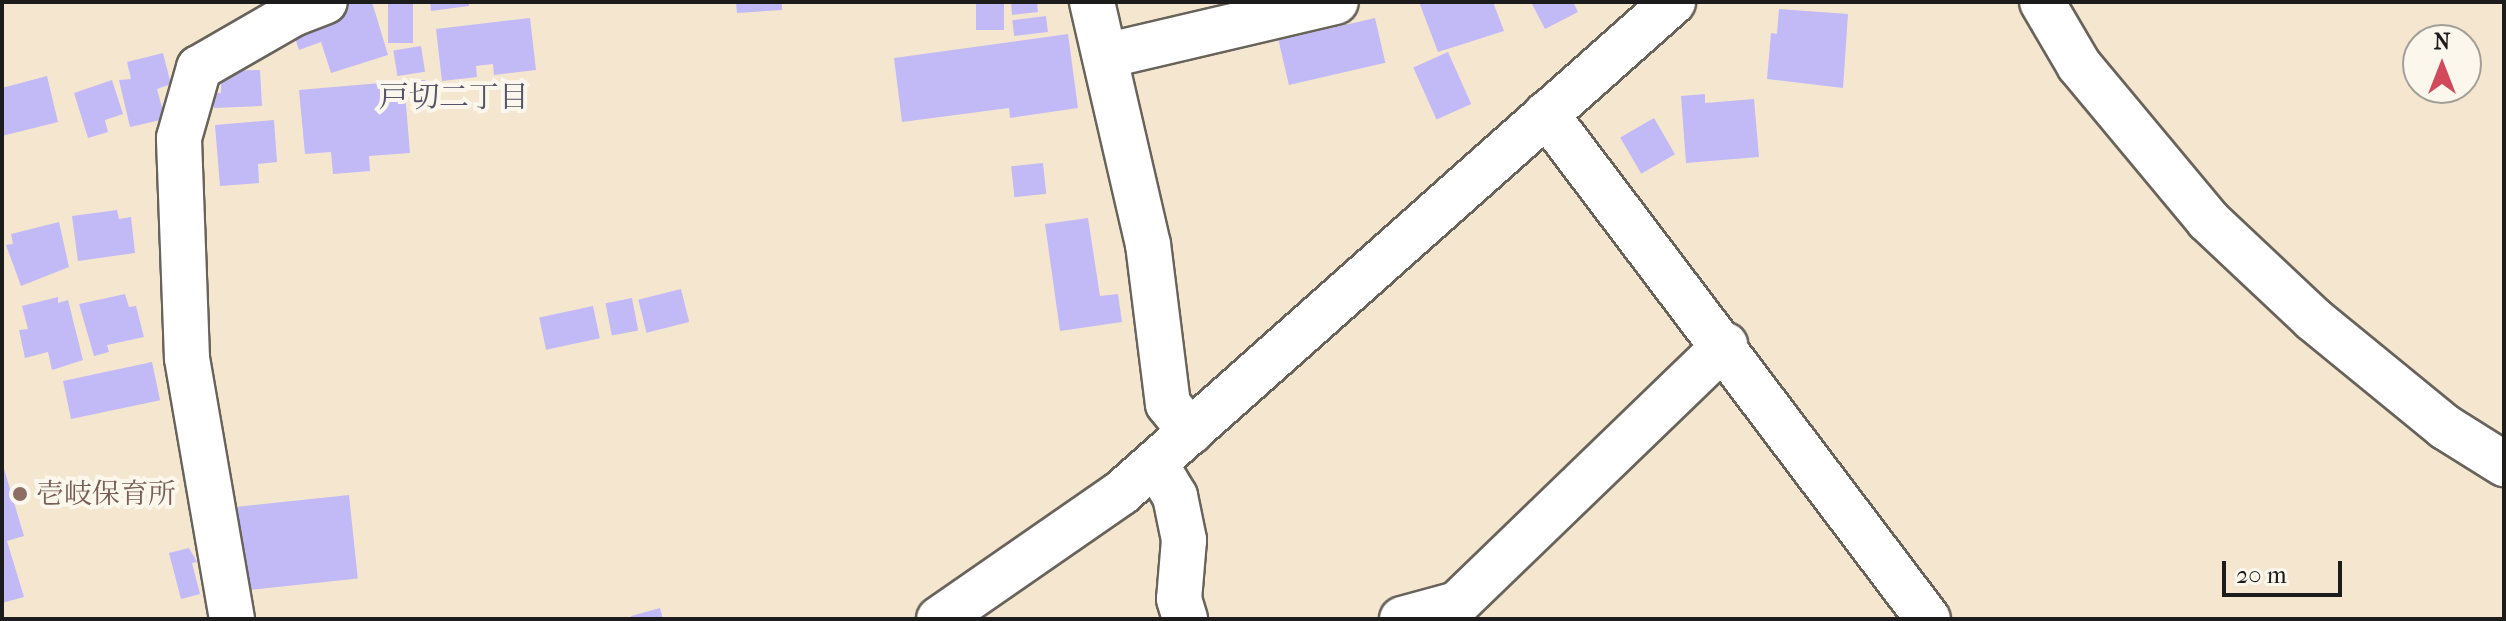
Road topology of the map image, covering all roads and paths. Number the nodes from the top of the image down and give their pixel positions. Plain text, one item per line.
1 (325, 2) edge
2 (1092, 2) edge
3 (1336, 2) edge
4 (1673, 2) edge
5 (2042, 2) edge
6 (1105, 56) junction
7 (1546, 114) junction
8 (1725, 345) junction
9 (1191, 432) junction
10 (1155, 463) junction
11 (2504, 464) edge
12 (232, 619) edge
13 (939, 619) edge
14 (1185, 619) edge
15 (1402, 619) edge
16 (1928, 619) edge

1 - 12 street
2 - 6 street
3 - 6 street
4 - 7 street
5 - 11 street
6 - 9 street
7 - 8 street
7 - 9 street
8 - 15 street
8 - 16 street
9 - 10 street
10 - 13 street
10 - 14 street

